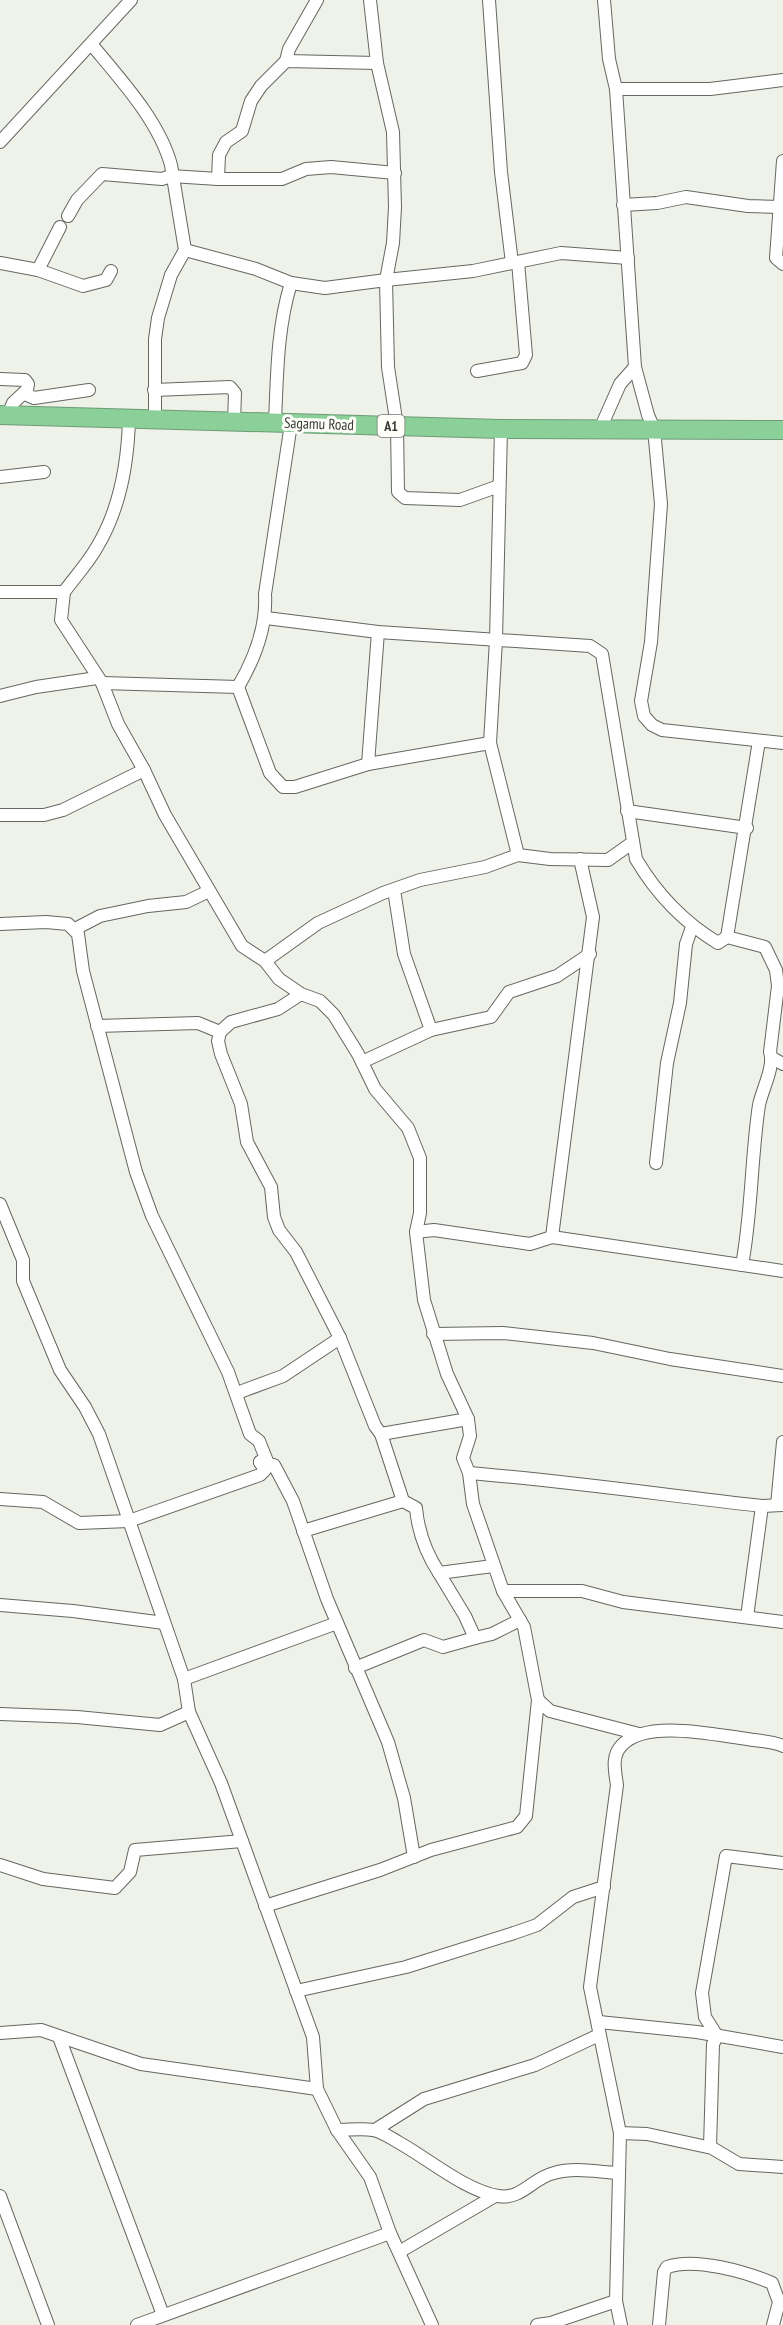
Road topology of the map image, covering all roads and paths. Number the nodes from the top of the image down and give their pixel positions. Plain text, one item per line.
1 (131, 0) edge
2 (317, 0) edge
3 (370, 0) edge
4 (489, 0) edge
5 (604, 0) edge
6 (92, 45) junction
7 (286, 61) junction
8 (377, 63) junction
9 (783, 80) edge
10 (615, 89) junction
11 (0, 142) edge
12 (783, 161) edge
13 (395, 173) junction
14 (171, 176) junction
15 (191, 178) junction
16 (218, 180) junction
17 (175, 195) junction
18 (623, 205) junction
19 (780, 207) junction
20 (185, 250) junction
21 (628, 258) junction
22 (0, 263) edge
23 (515, 263) junction
24 (783, 264) edge
25 (38, 270) junction
26 (111, 271) dead end
27 (386, 280) junction
28 (291, 283) junction
29 (635, 367) junction
30 (477, 371) dead end
31 (0, 379) edge
32 (89, 390) dead end
33 (154, 390) junction
34 (25, 394) junction
35 (4, 415) edge
36 (129, 418) junction
37 (155, 419) junction
38 (234, 422) junction
39 (283, 423) junction
40 (397, 426) junction
41 (602, 427) junction
42 (501, 429) junction
43 (654, 429) junction
44 (783, 430) edge
45 (44, 472) dead end
46 (0, 477) edge
47 (499, 486) junction
48 (0, 592) edge
49 (64, 592) junction
50 (266, 618) junction
51 (378, 632) junction
52 (496, 640) junction
53 (100, 681) junction
54 (238, 687) junction
55 (0, 696) edge
56 (759, 741) junction
57 (490, 743) junction
58 (783, 743) edge
59 (368, 764) junction
60 (144, 770) junction
61 (627, 811) junction
62 (0, 815) edge
63 (747, 828) junction
64 (632, 843) junction
65 (518, 855) junction
66 (580, 859) junction
67 (394, 890) junction
68 (209, 891) junction
69 (0, 924) edge
70 (692, 927) junction
71 (75, 929) junction
72 (728, 937) junction
73 (590, 954) junction
74 (265, 961) junction
75 (301, 994) junction
76 (97, 1026) junction
77 (430, 1030) junction
78 (220, 1032) junction
79 (777, 1061) edge
80 (362, 1062) junction
81 (656, 1163) dead end
82 (0, 1204) edge
83 (416, 1232) junction
84 (552, 1237) junction
85 (742, 1265) junction
86 (783, 1271) edge
87 (433, 1334) junction
88 (339, 1338) junction
89 (783, 1376) edge
90 (237, 1393) junction
91 (468, 1419) junction
92 (381, 1434) junction
93 (783, 1442) edge
94 (260, 1462) junction
95 (469, 1473) junction
96 (0, 1499) edge
97 (403, 1501) junction
98 (780, 1505) edge
99 (762, 1506) junction
100 (129, 1521) junction
101 (303, 1531) junction
102 (493, 1566) junction
103 (439, 1573) junction
104 (503, 1591) junction
105 (0, 1605) edge
106 (747, 1617) junction
107 (520, 1620) junction
108 (783, 1622) edge
109 (164, 1623) junction
110 (337, 1623) junction
111 (475, 1638) junction
112 (355, 1668) junction
113 (184, 1679) junction
114 (538, 1700) junction
115 (189, 1712) junction
116 (0, 1714) edge
117 (639, 1734) junction
118 (783, 1746) edge
119 (242, 1841) junction
120 (414, 1857) junction
121 (783, 1863) edge
122 (0, 1865) edge
123 (604, 1887) junction
124 (265, 1906) junction
125 (296, 1991) junction
126 (705, 2017) junction
127 (598, 2022) junction
128 (697, 2032) junction
129 (0, 2033) edge
130 (599, 2035) junction
131 (717, 2036) junction
132 (59, 2037) junction
133 (783, 2047) edge
134 (317, 2089) junction
135 (337, 2130) junction
136 (375, 2130) junction
137 (620, 2133) junction
138 (710, 2147) junction
139 (783, 2167) edge
140 (618, 2173) junction
141 (0, 2196) edge
142 (495, 2196) junction
143 (390, 2233) junction
144 (399, 2252) junction
145 (616, 2301) junction
146 (163, 2315) junction
147 (48, 2325) edge
148 (137, 2325) edge
149 (432, 2325) edge
150 (537, 2325) edge
151 (621, 2325) edge
152 (659, 2325) edge
153 (773, 2325) edge

1 - 6 street
2 - 7 street
3 - 8 street
4 - 23 street
5 - 10 street
6 - 11 street
6 - 14 street
7 - 8 street
7 - 16 street
8 - 13 street
9 - 10 street
10 - 18 street
12 - 19 street
13 - 16 street
13 - 27 street
14 - 15 street
14 - 17 street
14 - 25 street
15 - 16 street
15 - 17 street
17 - 20 street
18 - 19 street
18 - 21 street
19 - 24 street
20 - 28 street
20 - 33 street
21 - 23 street
21 - 29 street
22 - 25 street
23 - 27 street
23 - 30 street
25 - 26 street
27 - 28 street
27 - 40 street
28 - 39 street
29 - 41 street
29 - 43 street
31 - 34 street
32 - 34 street
33 - 37 street
33 - 38 street
34 - 35 street
35 - 36 highway, Sagamu Road / A1
36 - 37 highway, Sagamu Road / A1
36 - 49 street
37 - 38 highway, Sagamu Road / A1
38 - 39 highway, Sagamu Road / A1
39 - 40 highway, Sagamu Road / A1
39 - 50 street
40 - 42 highway, Sagamu Road / A1
40 - 47 street
41 - 42 highway, Sagamu Road / A1
41 - 43 highway, Sagamu Road / A1
42 - 47 street
43 - 44 highway, Sagamu Road / A1
43 - 56 street
45 - 46 street
47 - 52 street
48 - 49 street
49 - 53 street
50 - 51 street
50 - 54 street
51 - 52 street
51 - 59 street
52 - 57 street
52 - 61 street
53 - 54 street
53 - 55 street
53 - 60 street
54 - 59 street
56 - 58 street
56 - 63 street
57 - 59 street
57 - 65 street
60 - 62 street
60 - 68 street
61 - 63 street
61 - 64 street
63 - 72 street
64 - 66 street
64 - 70 street
65 - 66 street
65 - 67 street
66 - 73 street
67 - 74 street
67 - 77 street
68 - 71 street
68 - 74 street
69 - 71 street
70 - 72 street
70 - 81 street
71 - 76 street
72 - 79 street
73 - 77 street
73 - 84 street
74 - 75 street
75 - 78 street
75 - 80 street
76 - 78 street
76 - 90 street
77 - 80 street
78 - 88 street
79 - 85 street
80 - 83 street
82 - 100 street
83 - 84 street
83 - 87 street
84 - 85 street
85 - 86 street
87 - 89 street
87 - 91 street
88 - 90 street
88 - 92 street
90 - 94 street
91 - 92 street
91 - 95 street
92 - 97 street
93 - 98 street
94 - 100 street
94 - 101 street
95 - 99 street
95 - 102 street
96 - 100 street
97 - 101 street
97 - 103 street
98 - 99 street
99 - 106 street
100 - 109 street
101 - 110 street
102 - 103 street
102 - 104 street
103 - 111 street
104 - 106 street
104 - 107 street
105 - 109 street
106 - 108 street
107 - 111 street
107 - 114 street
109 - 113 street
110 - 112 street
110 - 113 street
111 - 112 street
112 - 120 street
113 - 115 street
114 - 117 street
114 - 120 street
115 - 116 street
115 - 119 street
117 - 118 street
117 - 123 street
119 - 122 street
119 - 124 street
120 - 124 street
121 - 126 street
123 - 125 street
123 - 127 street
124 - 125 street
125 - 134 street
126 - 128 street
126 - 131 street
127 - 128 street
127 - 130 street
128 - 131 street
129 - 132 street
130 - 136 street
130 - 137 street
131 - 133 street
131 - 138 street
132 - 134 street
132 - 146 street
134 - 135 street
135 - 136 street
135 - 143 street
136 - 142 street
137 - 138 street
137 - 140 street
138 - 139 street
140 - 142 street
140 - 145 street
141 - 147 street
142 - 144 street
143 - 144 street
143 - 146 street
144 - 149 street
145 - 150 street
145 - 151 street
146 - 148 street
152 - 153 street

